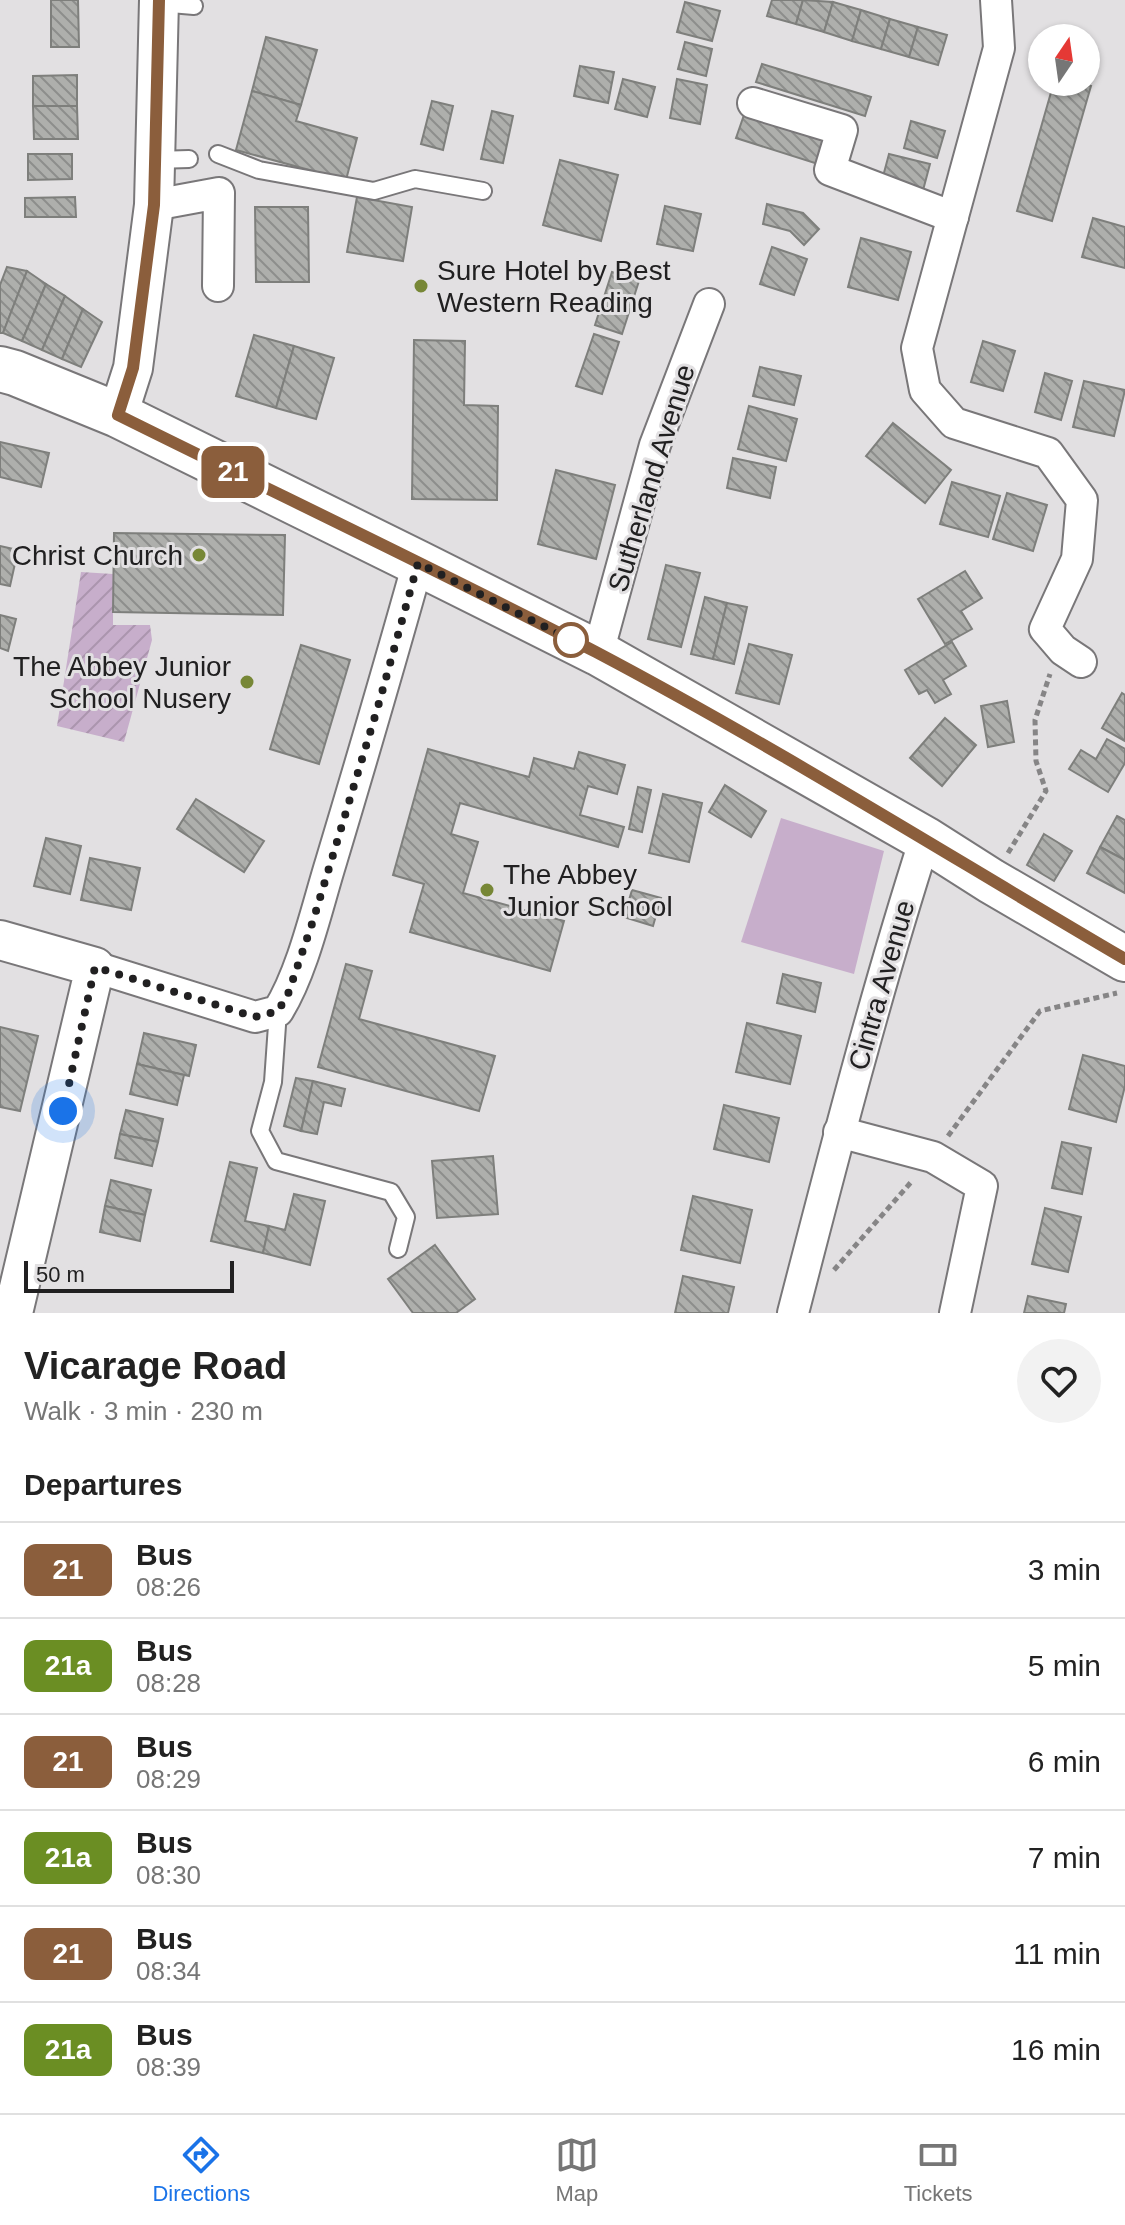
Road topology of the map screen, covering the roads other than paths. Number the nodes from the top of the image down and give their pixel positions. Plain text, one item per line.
1 (996, 0) edge
2 (171, 3) edge
3 (753, 103) dead end
4 (218, 154) dead end
5 (483, 191) dead end
6 (154, 205) junction
7 (953, 217) junction
8 (218, 286) dead end
9 (709, 304) dead end
10 (0, 369) edge
11 (118, 415) junction
12 (418, 563) junction
13 (598, 653) junction
14 (1072, 656) road end
15 (925, 839) junction
16 (0, 940) edge
17 (1125, 959) edge
18 (95, 967) junction
19 (278, 1011) junction
20 (839, 1132) junction
21 (398, 1249) dead end
22 (13, 1313) edge
23 (793, 1313) edge
24 (955, 1313) edge

1 - 7 street
2 - 6 street
3 - 7 street
4 - 5 lane
6 - 8 street
6 - 11 street
7 - 14 street
9 - 13 street, Sutherland Avenue
10 - 11 main road
11 - 12 main road
12 - 13 main road
12 - 19 street
13 - 15 main road
15 - 17 main road
15 - 20 street, Cintra Avenue
16 - 18 street
18 - 19 street
18 - 22 street
19 - 21 lane
20 - 23 street, Cintra Avenue
20 - 24 street

